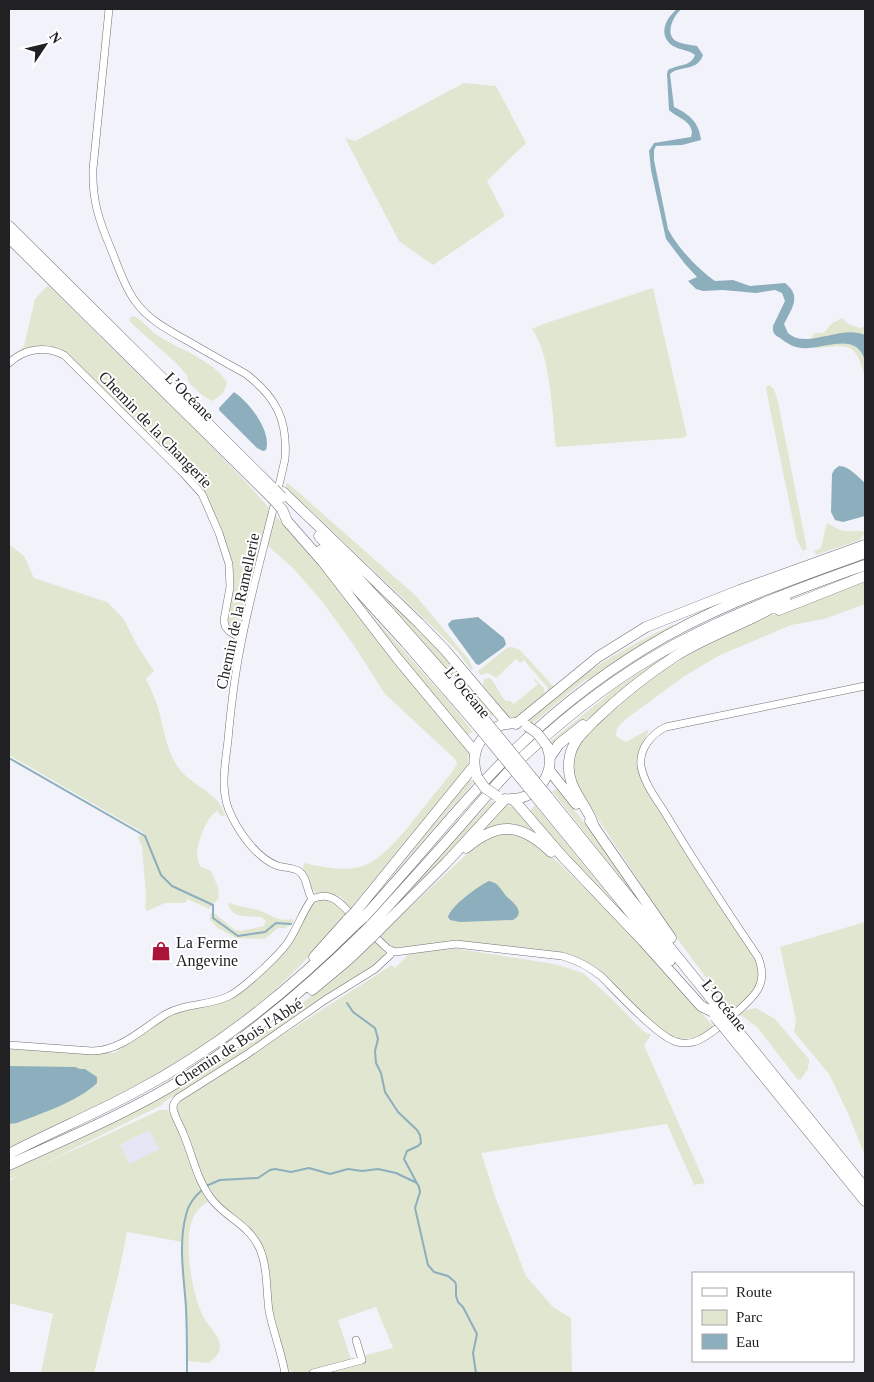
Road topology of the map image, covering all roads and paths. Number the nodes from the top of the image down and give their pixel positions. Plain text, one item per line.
1 (109, 9) edge
2 (9, 226) edge
3 (9, 238) edge
4 (9, 363) edge
5 (279, 499) junction
6 (865, 545) edge
7 (865, 553) edge
8 (865, 565) edge
9 (837, 575) junction
10 (865, 576) edge
11 (737, 602) junction
12 (750, 619) junction
13 (242, 638) junction
14 (586, 668) junction
15 (865, 686) edge
16 (604, 710) junction
17 (512, 724) junction
18 (475, 752) junction
19 (550, 757) junction
20 (474, 766) junction
21 (549, 770) junction
22 (500, 772) junction
23 (505, 798) junction
24 (545, 800) junction
25 (593, 824) junction
26 (446, 863) junction
27 (579, 874) junction
28 (312, 898) junction
29 (356, 918) junction
30 (370, 932) junction
31 (391, 951) junction
32 (706, 991) junction
33 (716, 1013) junction
34 (729, 1028) junction
35 (9, 1045) edge
36 (9, 1154) edge
37 (9, 1165) edge
38 (865, 1188) edge
39 (865, 1201) edge
40 (356, 1340) dead end
41 (285, 1373) edge
42 (313, 1373) edge

1 - 13 street, Chemin de la Ramellerie
2 - 5 highway, L’Océane
3 - 5 highway, L’Océane
4 - 13 street, Chemin de la Changerie
5 - 17 highway
5 - 18 highway
5 - 24 highway, L’Océane, bridge
6 - 14 highway
7 - 11 highway
8 - 9 highway
9 - 12 highway
9 - 22 highway
10 - 12 highway
11 - 14 highway
11 - 22 highway
12 - 16 highway
13 - 28 street, Chemin de la Ramellerie
14 - 17 highway
15 - 31 street
16 - 19 highway
16 - 25 highway
17 - 18 highway
17 - 19 highway, bridge
18 - 20 highway
19 - 21 highway
20 - 23 highway, bridge
20 - 29 highway
21 - 23 highway
21 - 25 highway
22 - 29 highway
22 - 30 highway
23 - 26 highway
23 - 27 highway
24 - 32 highway, L’Océane
24 - 33 highway, L’Océane
25 - 32 highway
26 - 27 highway
26 - 30 highway
27 - 33 highway
28 - 31 street
28 - 35 street
29 - 36 highway
30 - 37 highway
31 - 41 street, Chemin de Bois l'Abbé
32 - 33 highway, L’Océane
33 - 34 highway, L’Océane, bridge
34 - 38 highway, L’Océane
34 - 39 highway, L’Océane
40 - 42 street

